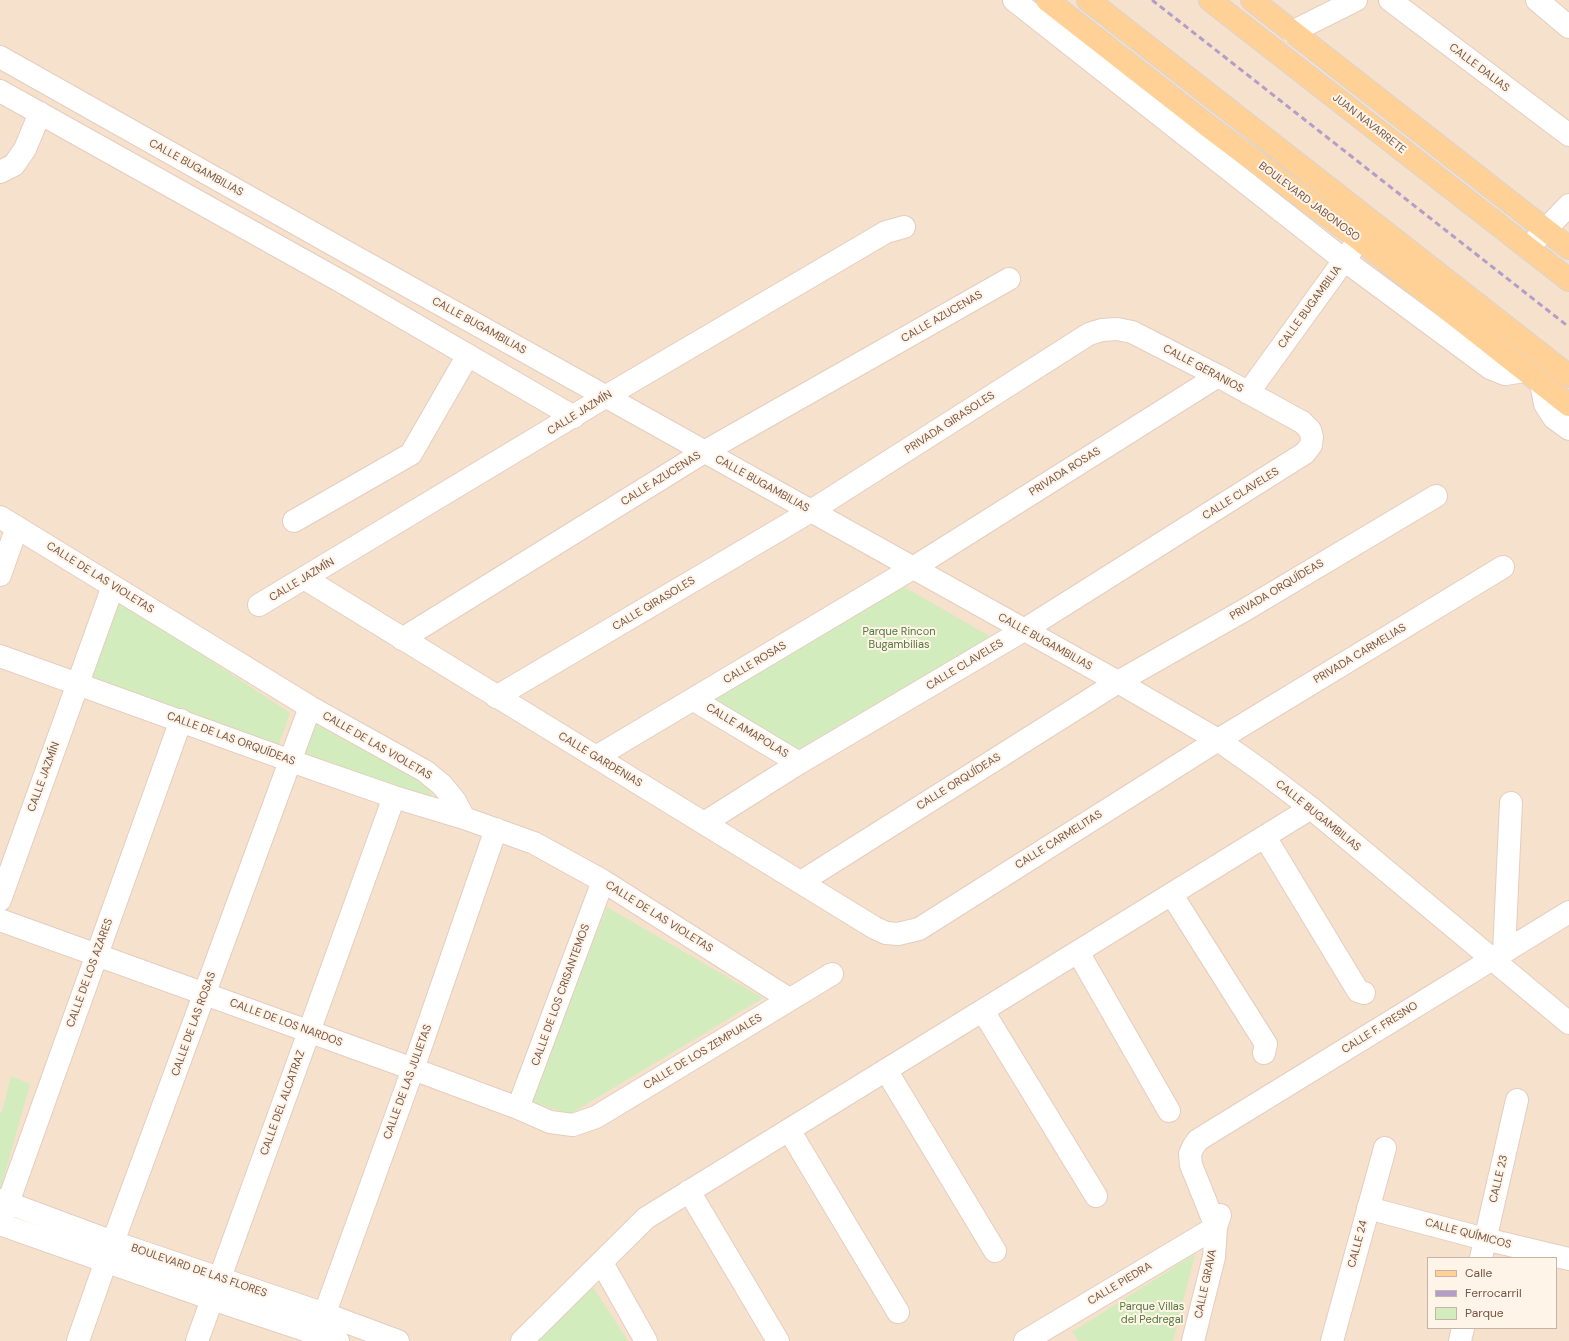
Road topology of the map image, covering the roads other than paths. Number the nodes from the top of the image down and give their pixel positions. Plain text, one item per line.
1 (1014, 0) edge
2 (1047, 0) edge
3 (1088, 0) edge
4 (1210, 0) edge
5 (1252, 0) edge
6 (1356, 0) edge
7 (1390, 0) edge
8 (1537, 0) edge
9 (1569, 26) edge
10 (1292, 32) junction
11 (1115, 52) junction
12 (0, 57) edge
13 (1101, 69) junction
14 (0, 91) edge
15 (34, 110) junction
16 (1569, 135) edge
17 (2, 171) edge
18 (1304, 197) junction
19 (1569, 205) edge
20 (1289, 216) junction
21 (1374, 223) junction
22 (904, 227) dead end
23 (1546, 230) junction
24 (1360, 240) junction
25 (1528, 248) junction
26 (1569, 248) edge
27 (359, 259) junction
28 (1344, 260) junction
29 (1009, 279) dead end
30 (1569, 280) edge
31 (342, 282) junction
32 (1089, 334) joint
33 (1469, 340) junction
34 (468, 355) junction
35 (1218, 376) junction
36 (1569, 376) edge
37 (1529, 383) junction
38 (1248, 393) junction
39 (605, 397) junction
40 (1569, 405) edge
41 (574, 417) junction
42 (1569, 429) edge
43 (1310, 430) joint
44 (704, 452) junction
45 (1436, 496) dead end
46 (811, 511) junction
47 (294, 521) dead end
48 (9, 522) edge
49 (1503, 567) dead end
50 (913, 568) junction
51 (0, 575) edge
52 (304, 578) junction
53 (113, 586) junction
54 (259, 606) dead end
55 (1024, 630) junction
56 (402, 639) junction
57 (0, 656) edge
58 (1118, 682) junction
59 (78, 684) junction
60 (496, 697) junction
61 (694, 700) junction
62 (310, 707) junction
63 (181, 720) junction
64 (1218, 740) junction
65 (596, 757) junction
66 (290, 761) junction
67 (800, 763) junction
68 (394, 797) junction
69 (1511, 803) dead end
70 (1311, 808) junction
71 (464, 818) junction
72 (704, 823) junction
73 (496, 829) junction
74 (1272, 833) junction
75 (603, 881) junction
76 (801, 882) junction
77 (1172, 895) junction
78 (0, 900) edge
79 (1569, 912) edge
80 (0, 920) edge
81 (898, 934) joint
82 (1078, 952) junction
83 (96, 955) junction
84 (1497, 956) junction
85 (832, 974) dead end
86 (1364, 992) dead end
87 (204, 994) junction
88 (789, 999) junction
89 (982, 1011) junction
90 (1569, 1023) edge
91 (309, 1031) junction
92 (1264, 1054) dead end
93 (413, 1070) junction
94 (886, 1070) junction
95 (1517, 1100) dead end
96 (518, 1108) junction
97 (1169, 1112) dead end
98 (573, 1125) joint
99 (789, 1130) junction
100 (1192, 1147) joint
101 (1385, 1148) dead end
102 (690, 1191) junction
103 (1096, 1196) dead end
104 (4, 1201) edge
105 (1368, 1208) junction
106 (0, 1224) edge
107 (1216, 1227) junction
108 (1483, 1249) edge
109 (995, 1251) dead end
110 (110, 1252) junction
111 (1552, 1257) edge
112 (1557, 1258) edge
113 (1569, 1259) edge
114 (602, 1263) junction
115 (220, 1278) junction
116 (212, 1299) junction
117 (898, 1312) dead end
118 (325, 1314) junction
119 (1463, 1329) edge
120 (317, 1334) junction
121 (345, 1335) edge
122 (78, 1341) edge
123 (197, 1341) edge
124 (398, 1341) edge
125 (522, 1341) edge
126 (646, 1341) edge
127 (778, 1341) edge
128 (1024, 1341) edge
129 (1193, 1341) edge
130 (1332, 1341) edge
131 (1460, 1341) edge

1 - 13 street
2 - 11 main road, BOULEVARD JABONOSO
3 - 21 main road, BOULEVARD JABONOSO
4 - 25 main road, JUAN NAVARRETE
5 - 10 main road
6 - 10 street
7 - 16 street, CALLE DALIAS
8 - 9 street
10 - 23 main road
11 - 13 street
11 - 18 main road, BOULEVARD JABONOSO
12 - 27 street, CALLE BUGAMBILIAS
13 - 20 street
14 - 15 street
15 - 17 street
15 - 31 street
18 - 20 street
18 - 24 main road, BOULEVARD JABONOSO
19 - 23 street
20 - 28 street
21 - 24 street, CALLE BUGAMBILIA
21 - 36 main road, BOULEVARD JABONOSO
22 - 39 street, CALLE JAZMÍN
23 - 25 street
23 - 26 main road
24 - 28 street, CALLE BUGAMBILIA
24 - 33 main road, BOULEVARD JABONOSO
25 - 30 main road, JUAN NAVARRETE
27 - 31 street
27 - 39 street, CALLE BUGAMBILIAS
28 - 33 street
28 - 38 street, CALLE BUGAMBILIA
29 - 44 street, CALLE AZUCENAS
31 - 34 street
32 - 35 street, CALLE GERANIOS
32 - 46 street, PRIVADA GIRASOLES
33 - 37 main road, BOULEVARD JABONOSO
34 - 41 street
34 - 47 street
35 - 38 street, CALLE GERANIOS
35 - 50 street, PRIVADA ROSAS
37 - 40 main road, BOULEVARD JABONOSO
37 - 42 street
38 - 43 street, CALLE GERANIOS
39 - 41 street, CALLE JAZMÍN
39 - 44 street, CALLE BUGAMBILIAS
41 - 52 street, CALLE JAZMÍN
43 - 55 street, CALLE CLAVELES
44 - 46 street, CALLE BUGAMBILIAS
44 - 56 street, CALLE AZUCENAS
45 - 58 street, PRIVADA ORQUÍDEAS
46 - 50 street, CALLE BUGAMBILIAS
46 - 60 street, CALLE GIRASOLES
48 - 51 street
48 - 53 street, CALLE DE LAS VIOLETAS
49 - 64 street, PRIVADA CARMELIAS
50 - 55 street, CALLE BUGAMBILIAS
50 - 61 street, CALLE ROSAS
52 - 54 street, CALLE JAZMÍN
52 - 56 street, CALLE GARDENIAS
53 - 59 street, CALLE JAZMÍN
53 - 62 street, CALLE DE LAS VIOLETAS
55 - 58 street, CALLE BUGAMBILIAS
55 - 67 street, CALLE CLAVELES
56 - 60 street, CALLE GARDENIAS
57 - 59 street, CALLE DE LAS ORQUÍDEAS
58 - 64 street, CALLE BUGAMBILIAS
58 - 76 street, CALLE ORQUÍDEAS
59 - 63 street, CALLE DE LAS ORQUÍDEAS
59 - 78 street, CALLE JAZMÍN
60 - 65 street, CALLE GARDENIAS
61 - 65 street, CALLE ROSAS
61 - 67 street, CALLE AMAPOLAS
62 - 66 street, CALLE DE LAS ROSAS
62 - 71 street, CALLE DE LAS VIOLETAS
63 - 66 street, CALLE DE LAS ORQUÍDEAS
63 - 83 street, CALLE DE LOS AZARES
64 - 70 street, CALLE BUGAMBILIAS
64 - 81 street, CALLE CARMELITAS
65 - 72 street, CALLE GARDENIAS
66 - 68 street, CALLE DE LAS ORQUÍDEAS
66 - 87 street, CALLE DE LAS ROSAS
67 - 72 street, CALLE CLAVELES
68 - 71 street, CALLE DE LAS ORQUÍDEAS
68 - 91 street, CALLE DEL ALCATRAZ
69 - 84 street
70 - 74 street
70 - 84 street, CALLE BUGAMBILIAS
71 - 73 street, CALLE DE LAS VIOLETAS
72 - 76 street, CALLE GARDENIAS
73 - 75 street, CALLE DE LAS VIOLETAS
73 - 93 street, CALLE DE LAS JULIETAS
74 - 77 street
74 - 86 street
75 - 88 street, CALLE DE LAS VIOLETAS
75 - 96 street, CALLE DE LOS CRISANTEMOS
76 - 81 street, CALLE GARDENIAS
77 - 82 street
77 - 92 street
79 - 84 street, CALLE F. FRESNO
80 - 83 street, CALLE DE LOS NARDOS
82 - 89 street
82 - 97 street
83 - 87 street, CALLE DE LOS NARDOS
83 - 104 street, CALLE DE LOS AZARES
84 - 90 street, CALLE BUGAMBILIAS
84 - 100 street, CALLE F. FRESNO
85 - 88 street, CALLE DE LOS ZEMPUALES
87 - 91 street, CALLE DE LOS NARDOS
87 - 110 street, CALLE DE LAS ROSAS
88 - 98 street, CALLE DE LOS ZEMPUALES
89 - 94 street
89 - 103 street
91 - 93 street, CALLE DE LOS NARDOS
91 - 115 street, CALLE DEL ALCATRAZ
93 - 96 street, CALLE DE LOS NARDOS
93 - 118 street, CALLE DE LAS JULIETAS
94 - 99 street
94 - 109 street
95 - 108 street, CALLE 23
96 - 98 street, CALLE DE LOS NARDOS
99 - 102 street
99 - 117 street
100 - 107 street, CALLE GRAVA
101 - 105 street, CALLE 24
102 - 114 street
102 - 127 street
104 - 106 street, CALLE DE LOS AZARES
104 - 110 street, BOULEVARD DE LAS FLORES
105 - 108 street, CALLE QUÍMICOS
105 - 130 street, CALLE 24
106 - 110 street, BOULEVARD DE LAS FLORES
107 - 128 street, CALLE PIEDRA
107 - 129 street, CALLE GRAVA
108 - 111 street, CALLE QUÍMICOS
110 - 115 street, BOULEVARD DE LAS FLORES
110 - 116 street, BOULEVARD DE LAS FLORES
110 - 122 street, CALLE DE LAS ROSAS
112 - 113 street, CALLE QUÍMICOS
114 - 125 street
114 - 126 street
115 - 116 street, CALLE DEL ALCATRAZ
115 - 118 street, BOULEVARD DE LAS FLORES
116 - 120 street, BOULEVARD DE LAS FLORES
116 - 123 street, CALLE DEL ALCATRAZ
118 - 120 street, CALLE DE LAS JULIETAS
118 - 121 street, BOULEVARD DE LAS FLORES
119 - 131 street
120 - 121 street, BOULEVARD DE LAS FLORES
121 - 124 street, BOULEVARD DE LAS FLORES

